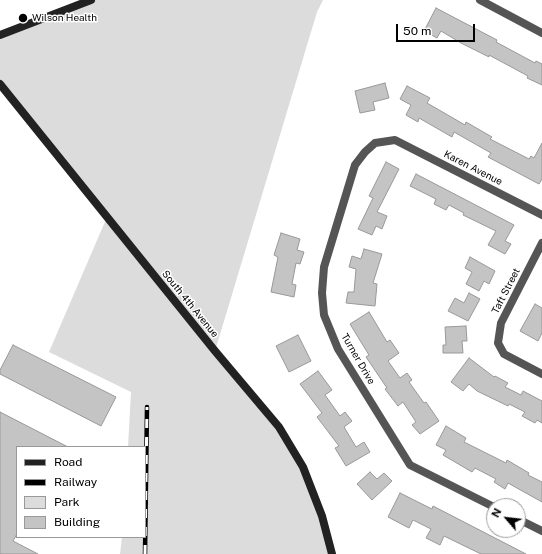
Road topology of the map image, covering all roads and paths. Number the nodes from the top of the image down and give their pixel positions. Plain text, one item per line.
1 (91, 0) edge
2 (480, 0) edge
3 (542, 33) edge
4 (0, 35) edge
5 (0, 84) edge
6 (395, 140) joint
7 (542, 215) edge
8 (542, 243) edge
9 (542, 374) edge
10 (486, 503) edge
11 (526, 523) edge
12 (542, 531) edge
13 (332, 554) edge

1 - 4 street
2 - 3 street
5 - 13 street, South 4th Avenue
6 - 7 street, Karen Avenue
6 - 10 street, Turner Drive
8 - 9 street, Taft Street
11 - 12 street

